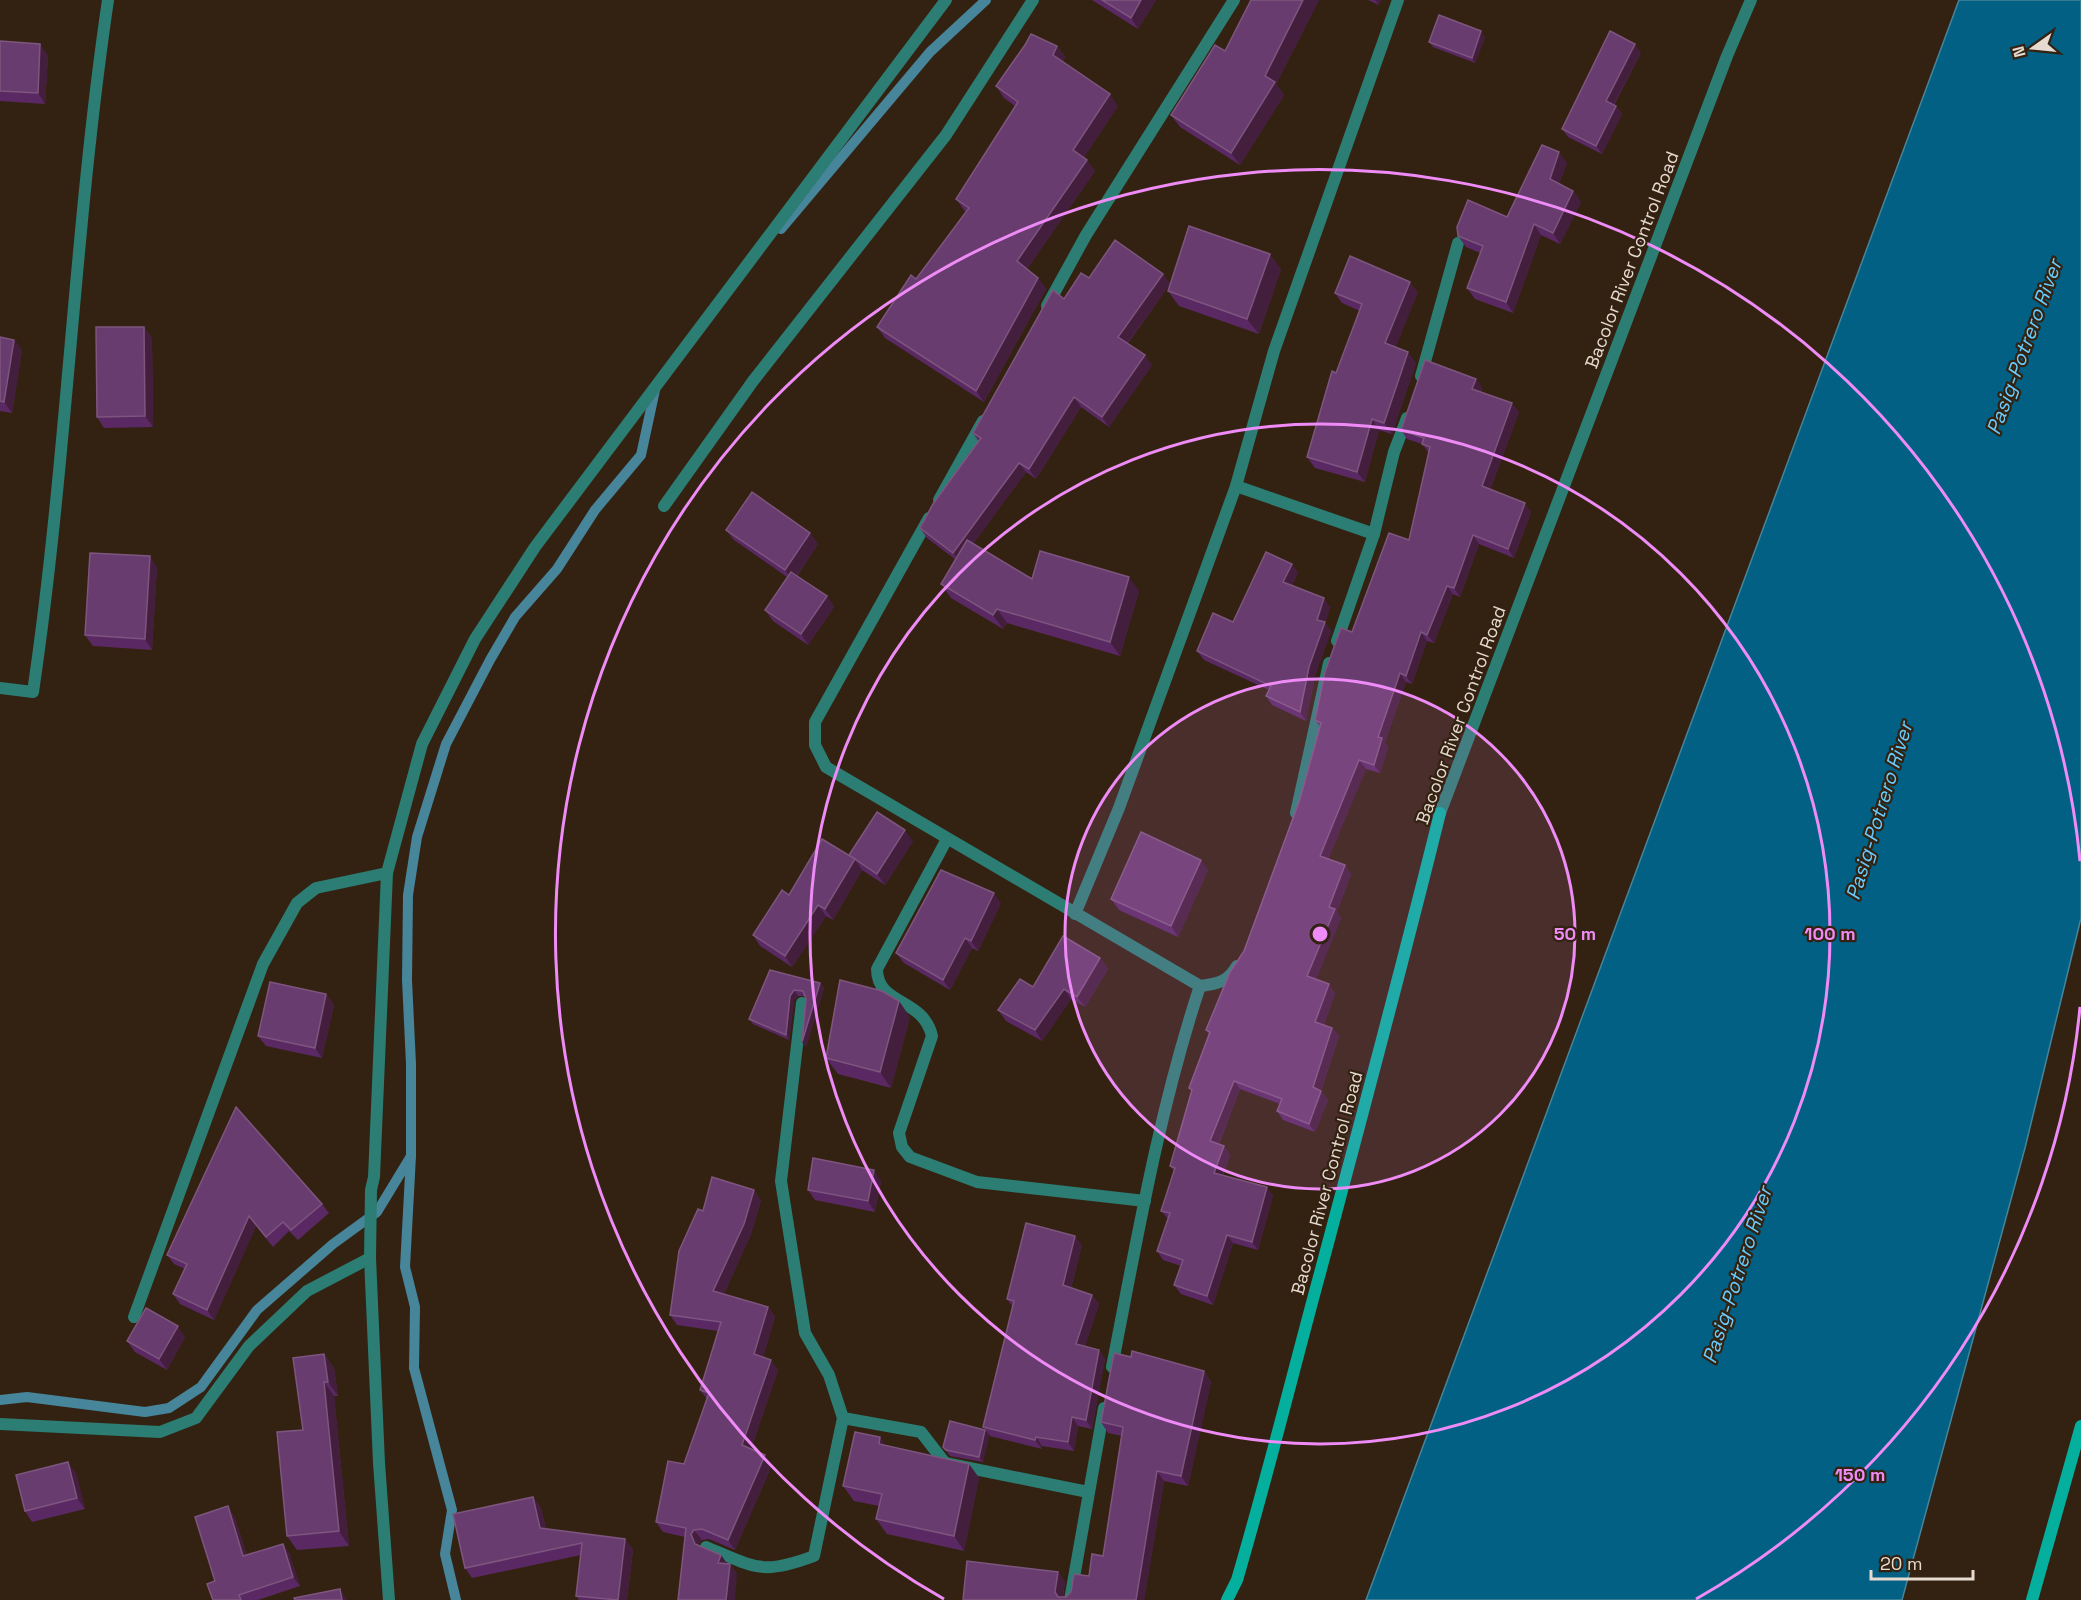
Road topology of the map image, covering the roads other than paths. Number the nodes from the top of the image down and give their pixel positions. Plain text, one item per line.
1 (108, 0) edge
2 (946, 0) edge
3 (1033, 0) edge
4 (1234, 0) edge
5 (1398, 0) edge
6 (1751, 0) edge
7 (1458, 243) edge
8 (1040, 318) edge
9 (1418, 386) edge
10 (1410, 408) edge
11 (988, 411) edge
12 (1236, 486) junction
13 (664, 506) dead end
14 (1374, 534) junction
15 (0, 688) edge
16 (1290, 827) edge
17 (947, 839) junction
18 (387, 873) junction
19 (1075, 914) junction
20 (1242, 957) edge
21 (1200, 986) junction
22 (801, 1003) dead end
23 (1144, 1201) junction
24 (370, 1258) junction
25 (134, 1317) dead end
26 (1110, 1375) edge
27 (1106, 1399) edge
28 (843, 1418) junction
29 (0, 1424) edge
30 (2081, 1426) edge
31 (1088, 1492) junction
32 (706, 1547) edge
33 (389, 1600) edge
34 (1070, 1600) edge
35 (1227, 1600) edge
36 (2032, 1600) edge

1 - 15 street
2 - 18 street
3 - 13 street
4 - 8 street
5 - 12 street
6 - 35 street, Bacolor River Control Road
7 - 9 street
10 - 14 street
11 - 17 street
12 - 14 street
12 - 19 street
14 - 16 street
17 - 19 street
17 - 23 street
18 - 24 street
18 - 25 street
19 - 21 street
20 - 21 street
21 - 23 street
22 - 28 street
23 - 26 street
24 - 29 street
24 - 33 street
27 - 31 street
28 - 31 street
28 - 32 street
30 - 36 street
31 - 34 street

